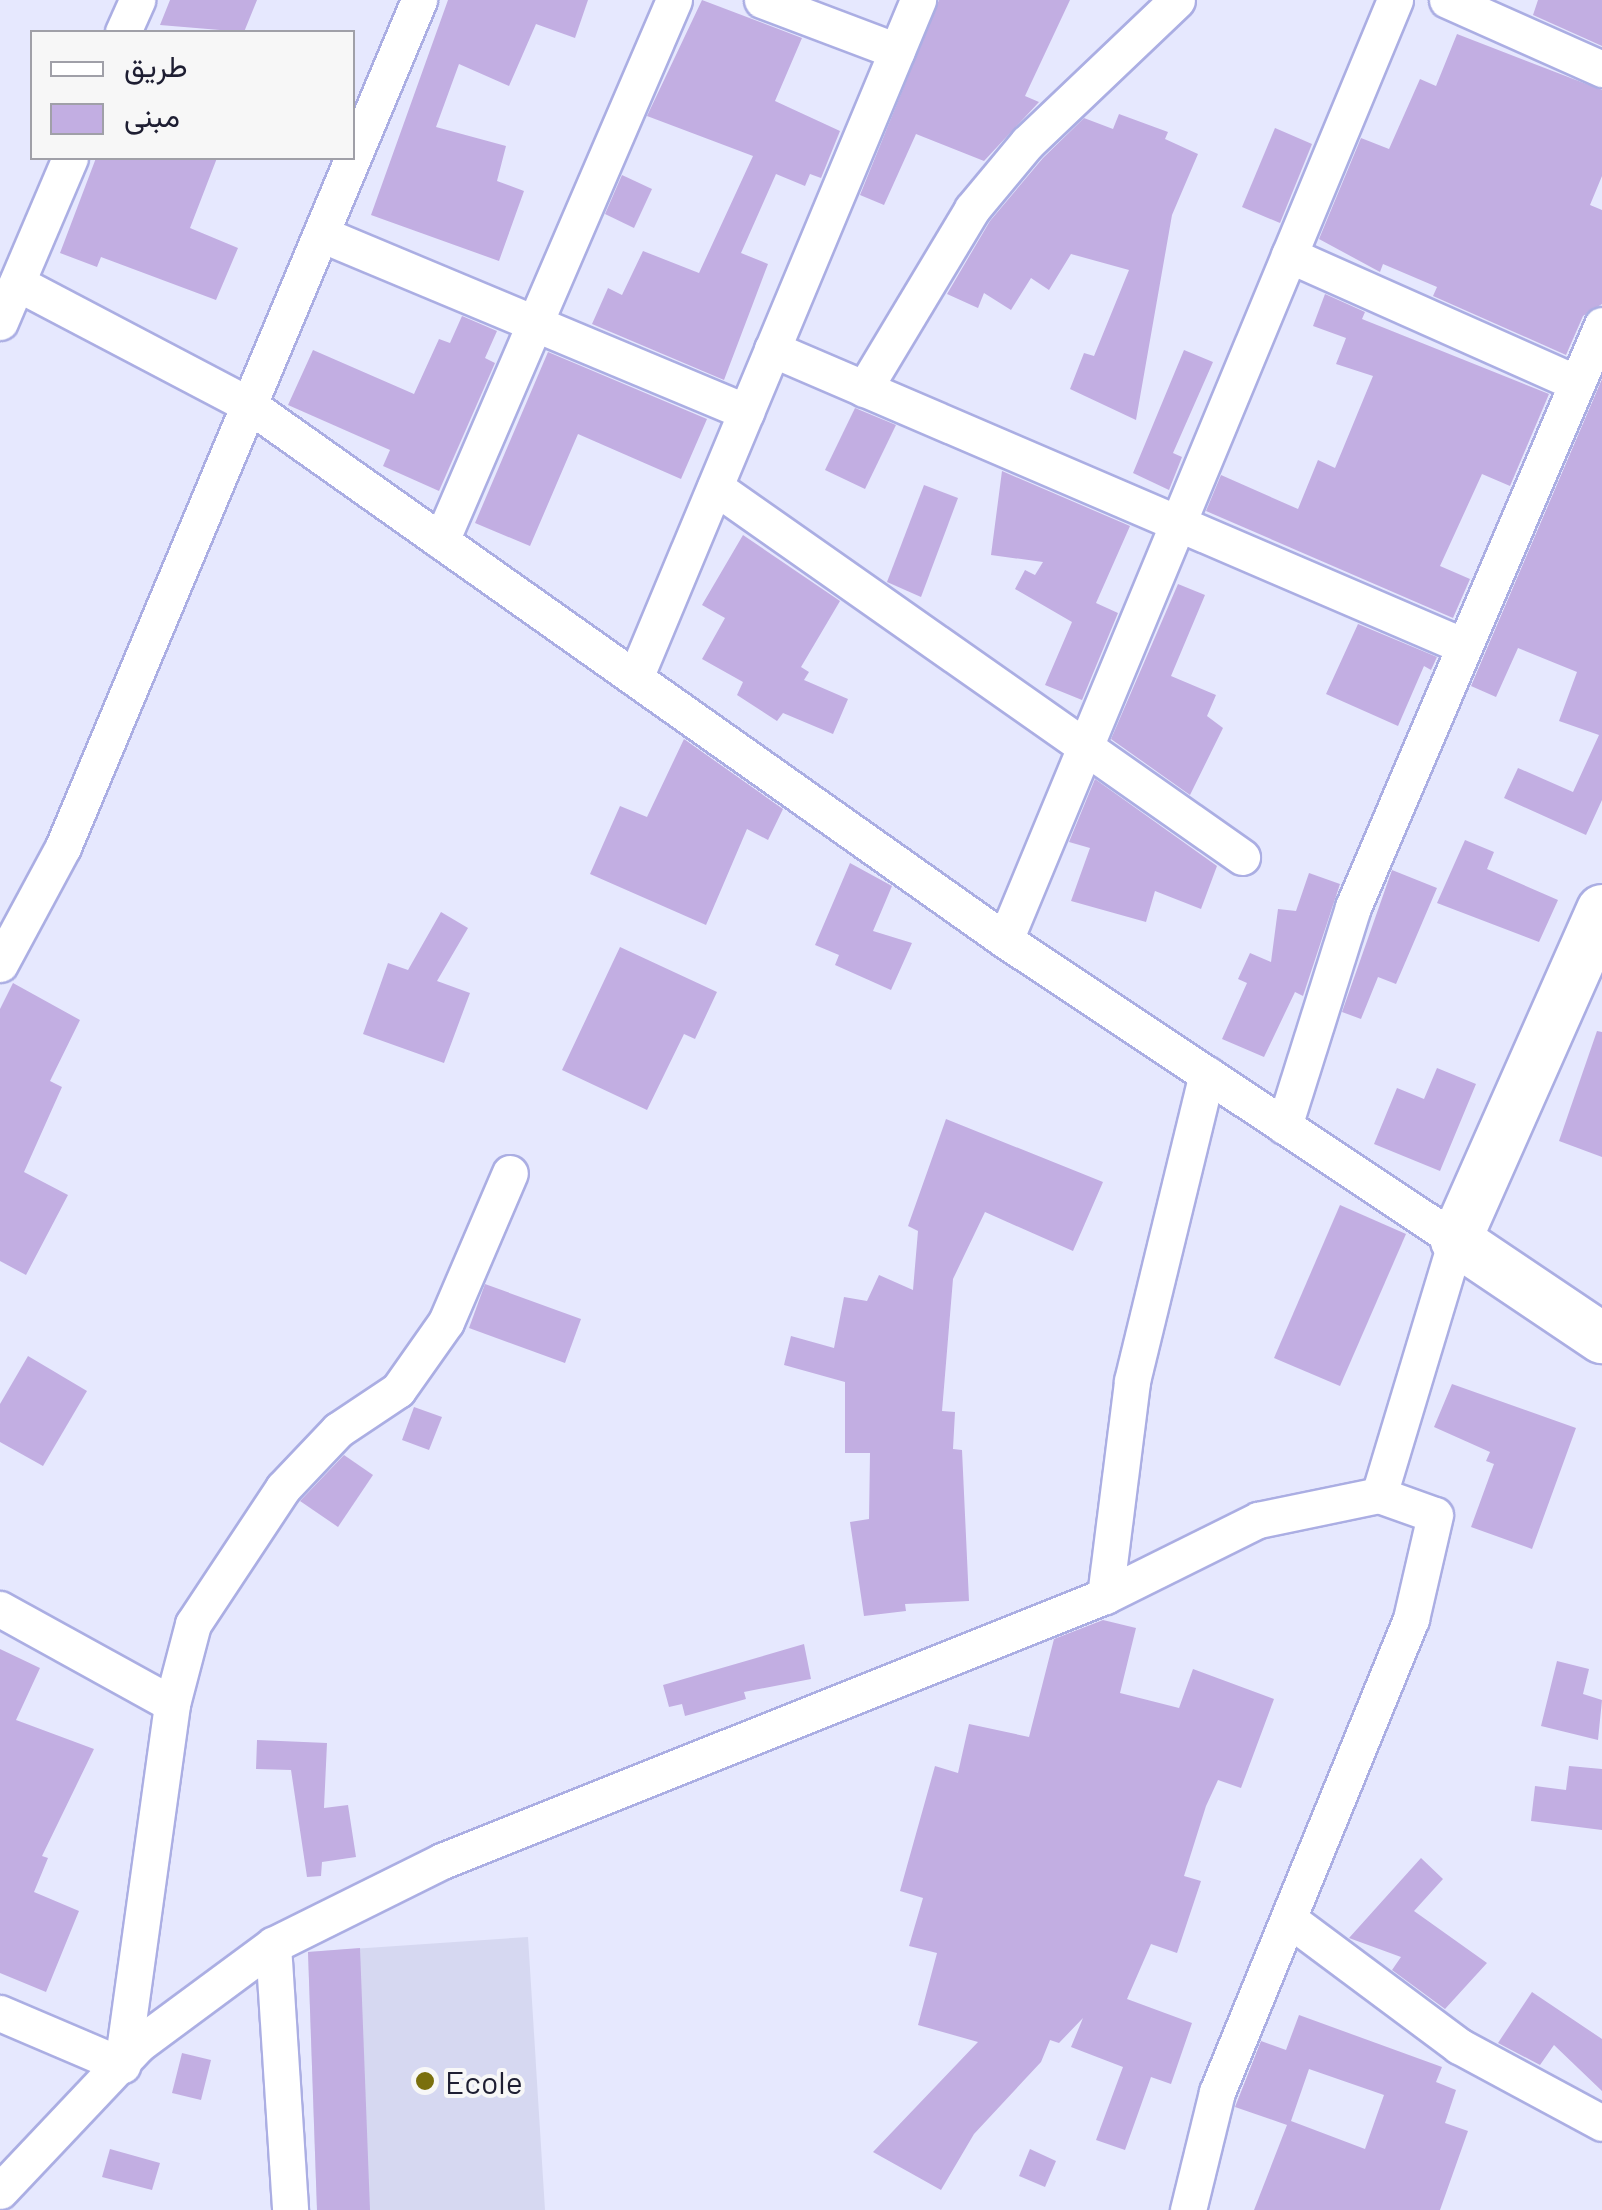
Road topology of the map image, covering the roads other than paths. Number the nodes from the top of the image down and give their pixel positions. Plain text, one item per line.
1 (137, 0) edge
2 (419, 0) edge
3 (674, 0) edge
4 (762, 0) edge
5 (918, 0) edge
6 (1177, 0) edge
7 (1395, 0) edge
8 (1447, 0) edge
9 (124, 30) edge
10 (896, 51) junction
11 (1602, 68) edge
12 (355, 153) edge
13 (69, 160) edge
14 (352, 160) edge
15 (321, 234) junction
16 (1289, 255) junction
17 (17, 282) junction
18 (536, 321) junction
19 (0, 322) edge
20 (1602, 325) edge
21 (772, 350) junction
22 (1577, 383) junction
23 (864, 389) junction
24 (249, 405) junction
25 (746, 412) junction
26 (715, 487) junction
27 (1178, 525) junction
28 (442, 541) junction
29 (1464, 646) junction
30 (635, 678) junction
31 (1086, 744) junction
32 (1242, 856) dead end
33 (1602, 910) edge
34 (1005, 940) junction
35 (0, 964) edge
36 (1207, 1074) junction
37 (1284, 1126) junction
38 (510, 1173) dead end
39 (1456, 1240) junction
40 (1602, 1338) edge
41 (1379, 1496) junction
42 (1105, 1596) junction
43 (0, 1609) edge
44 (172, 1704) junction
45 (1290, 1920) junction
46 (273, 1945) junction
47 (0, 2013) edge
48 (122, 2064) junction
49 (1602, 2123) edge
50 (0, 2192) edge
51 (290, 2210) edge
52 (1188, 2210) edge

1 - 9 street
2 - 12 street
3 - 18 street
4 - 10 street
5 - 10 street
6 - 23 street
7 - 16 street
8 - 11 street
10 - 21 street
13 - 17 street
14 - 15 street
15 - 18 street
15 - 24 street
16 - 22 street
16 - 27 street
17 - 19 street
17 - 24 street
18 - 25 street
18 - 28 street
20 - 22 street
21 - 23 street
21 - 25 street
22 - 29 street
23 - 27 street
24 - 28 street
24 - 35 street
25 - 26 street
26 - 30 street
26 - 31 street
27 - 29 street
27 - 31 street
28 - 30 street
29 - 37 street
30 - 34 street
31 - 32 street
31 - 34 street
33 - 39 street
34 - 36 street
36 - 37 street
36 - 42 street
37 - 39 street
38 - 44 street
39 - 40 street
39 - 41 street
41 - 42 street
41 - 45 street
42 - 46 street
43 - 44 street
44 - 48 street
45 - 49 street
45 - 52 street
46 - 48 street
46 - 51 street
47 - 48 street
48 - 50 street

